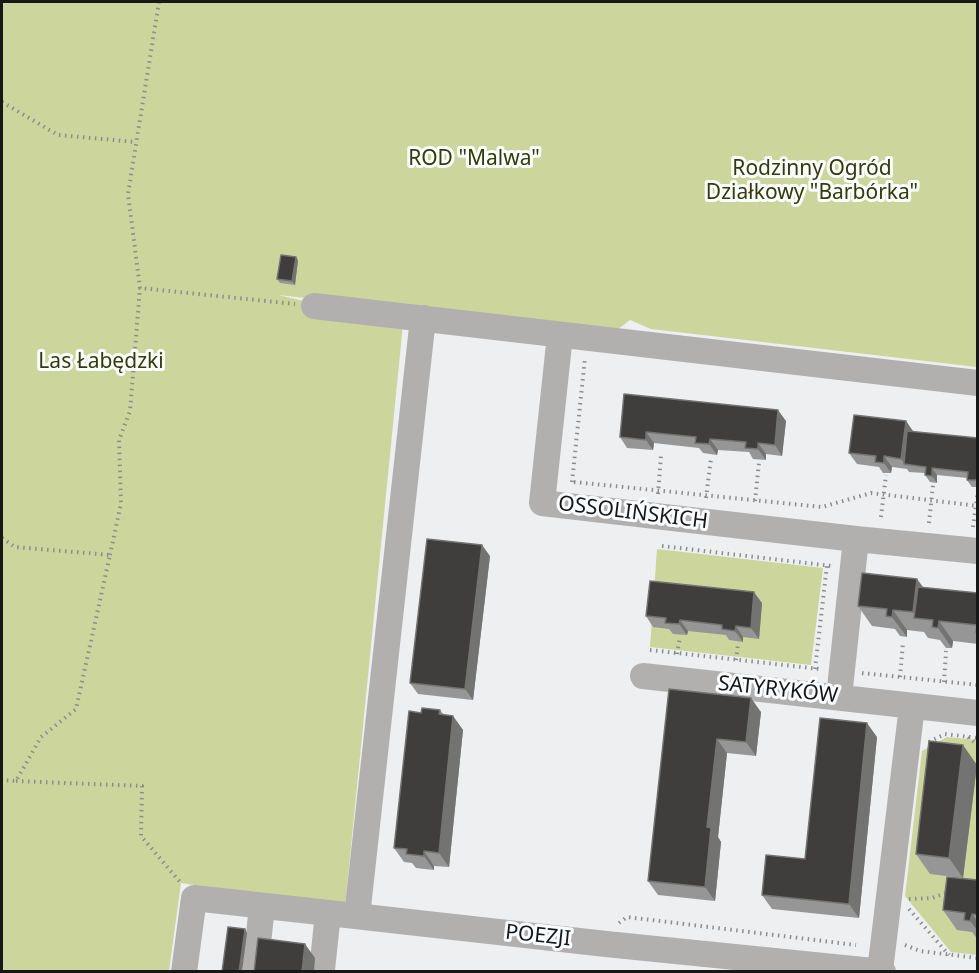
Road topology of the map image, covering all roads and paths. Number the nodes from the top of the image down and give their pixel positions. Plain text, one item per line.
1 (159, 2) edge
2 (2, 102) edge
3 (136, 142) junction
4 (140, 288) junction
5 (314, 306) joint
6 (423, 318) junction
7 (560, 335) junction
8 (588, 338) junction
9 (978, 383) edge
10 (661, 456) dead end
11 (711, 458) edge
12 (759, 462) edge
13 (886, 475) edge
14 (564, 481) dead end
15 (572, 482) junction
16 (933, 485) edge
17 (978, 490) edge
18 (658, 491) junction
19 (883, 495) junction
20 (707, 496) junction
21 (657, 500) dead end
22 (755, 501) junction
23 (931, 501) junction
24 (706, 505) dead end
25 (977, 506) edge
26 (755, 511) dead end
27 (881, 517) dead end
28 (929, 523) dead end
29 (2, 538) edge
30 (856, 539) junction
31 (975, 539) edge
32 (662, 546) dead end
33 (110, 555) junction
34 (827, 565) junction
35 (836, 566) dead end
36 (680, 637) edge
37 (903, 643) dead end
38 (738, 644) edge
39 (650, 650) dead end
40 (946, 651) dead end
41 (678, 653) junction
42 (736, 660) junction
43 (676, 663) dead end
44 (735, 669) dead end
45 (815, 669) junction
46 (824, 670) dead end
47 (856, 671) dead end
48 (643, 676) dead end
49 (900, 677) junction
50 (944, 682) junction
51 (978, 685) edge
52 (839, 697) junction
53 (912, 706) junction
54 (978, 713) edge
55 (968, 736) junction
56 (978, 738) edge
57 (978, 746) edge
58 (922, 747) dead end
59 (2, 780) edge
60 (16, 781) junction
61 (952, 891) edge
62 (194, 898) junction
63 (901, 899) dead end
64 (906, 905) dead end
65 (262, 906) junction
66 (328, 913) junction
67 (357, 916) junction
68 (627, 917) dead end
69 (902, 942) dead end
70 (864, 946) dead end
71 (949, 955) junction
72 (978, 958) edge
73 (322, 970) dead end
74 (881, 971) edge
75 (184, 972) edge
76 (255, 972) edge

1 - 3 path
2 - 3 path
3 - 4 path
4 - 5 path
4 - 33 path
5 - 6 street
6 - 7 street
6 - 67 street
7 - 8 street
7 - 30 street, OSSOLIŃSKICH
8 - 9 street
8 - 15 path
10 - 18 path
11 - 20 path
12 - 22 path
13 - 19 path
14 - 15 path
15 - 18 path
16 - 23 path
17 - 25 path
18 - 20 path
18 - 21 path
19 - 22 path
19 - 23 path
19 - 27 path
20 - 22 path
20 - 24 path
22 - 26 path
23 - 25 path
23 - 28 path
25 - 31 path
29 - 33 path
30 - 31 street, OSSOLIŃSKICH
30 - 52 street
32 - 34 path
33 - 60 path
34 - 35 path
34 - 45 path
36 - 41 path
37 - 49 path
38 - 42 path
39 - 41 path
40 - 50 path
41 - 42 path
41 - 43 path
42 - 44 path
42 - 45 path
45 - 46 path
47 - 49 path
48 - 52 street, SATYRYKÓW
49 - 50 path
50 - 51 path
52 - 53 street, SATYRYKÓW
53 - 54 street, SATYRYKÓW
53 - 74 street
55 - 56 path
55 - 57 path
55 - 58 path
59 - 60 path
60 - 62 path
61 - 63 path
62 - 65 street, POEZJI
62 - 75 street
64 - 71 path
65 - 66 street, POEZJI
65 - 76 street
66 - 67 street, POEZJI
66 - 73 street
67 - 74 street, POEZJI
68 - 70 path
69 - 71 path
71 - 72 path

